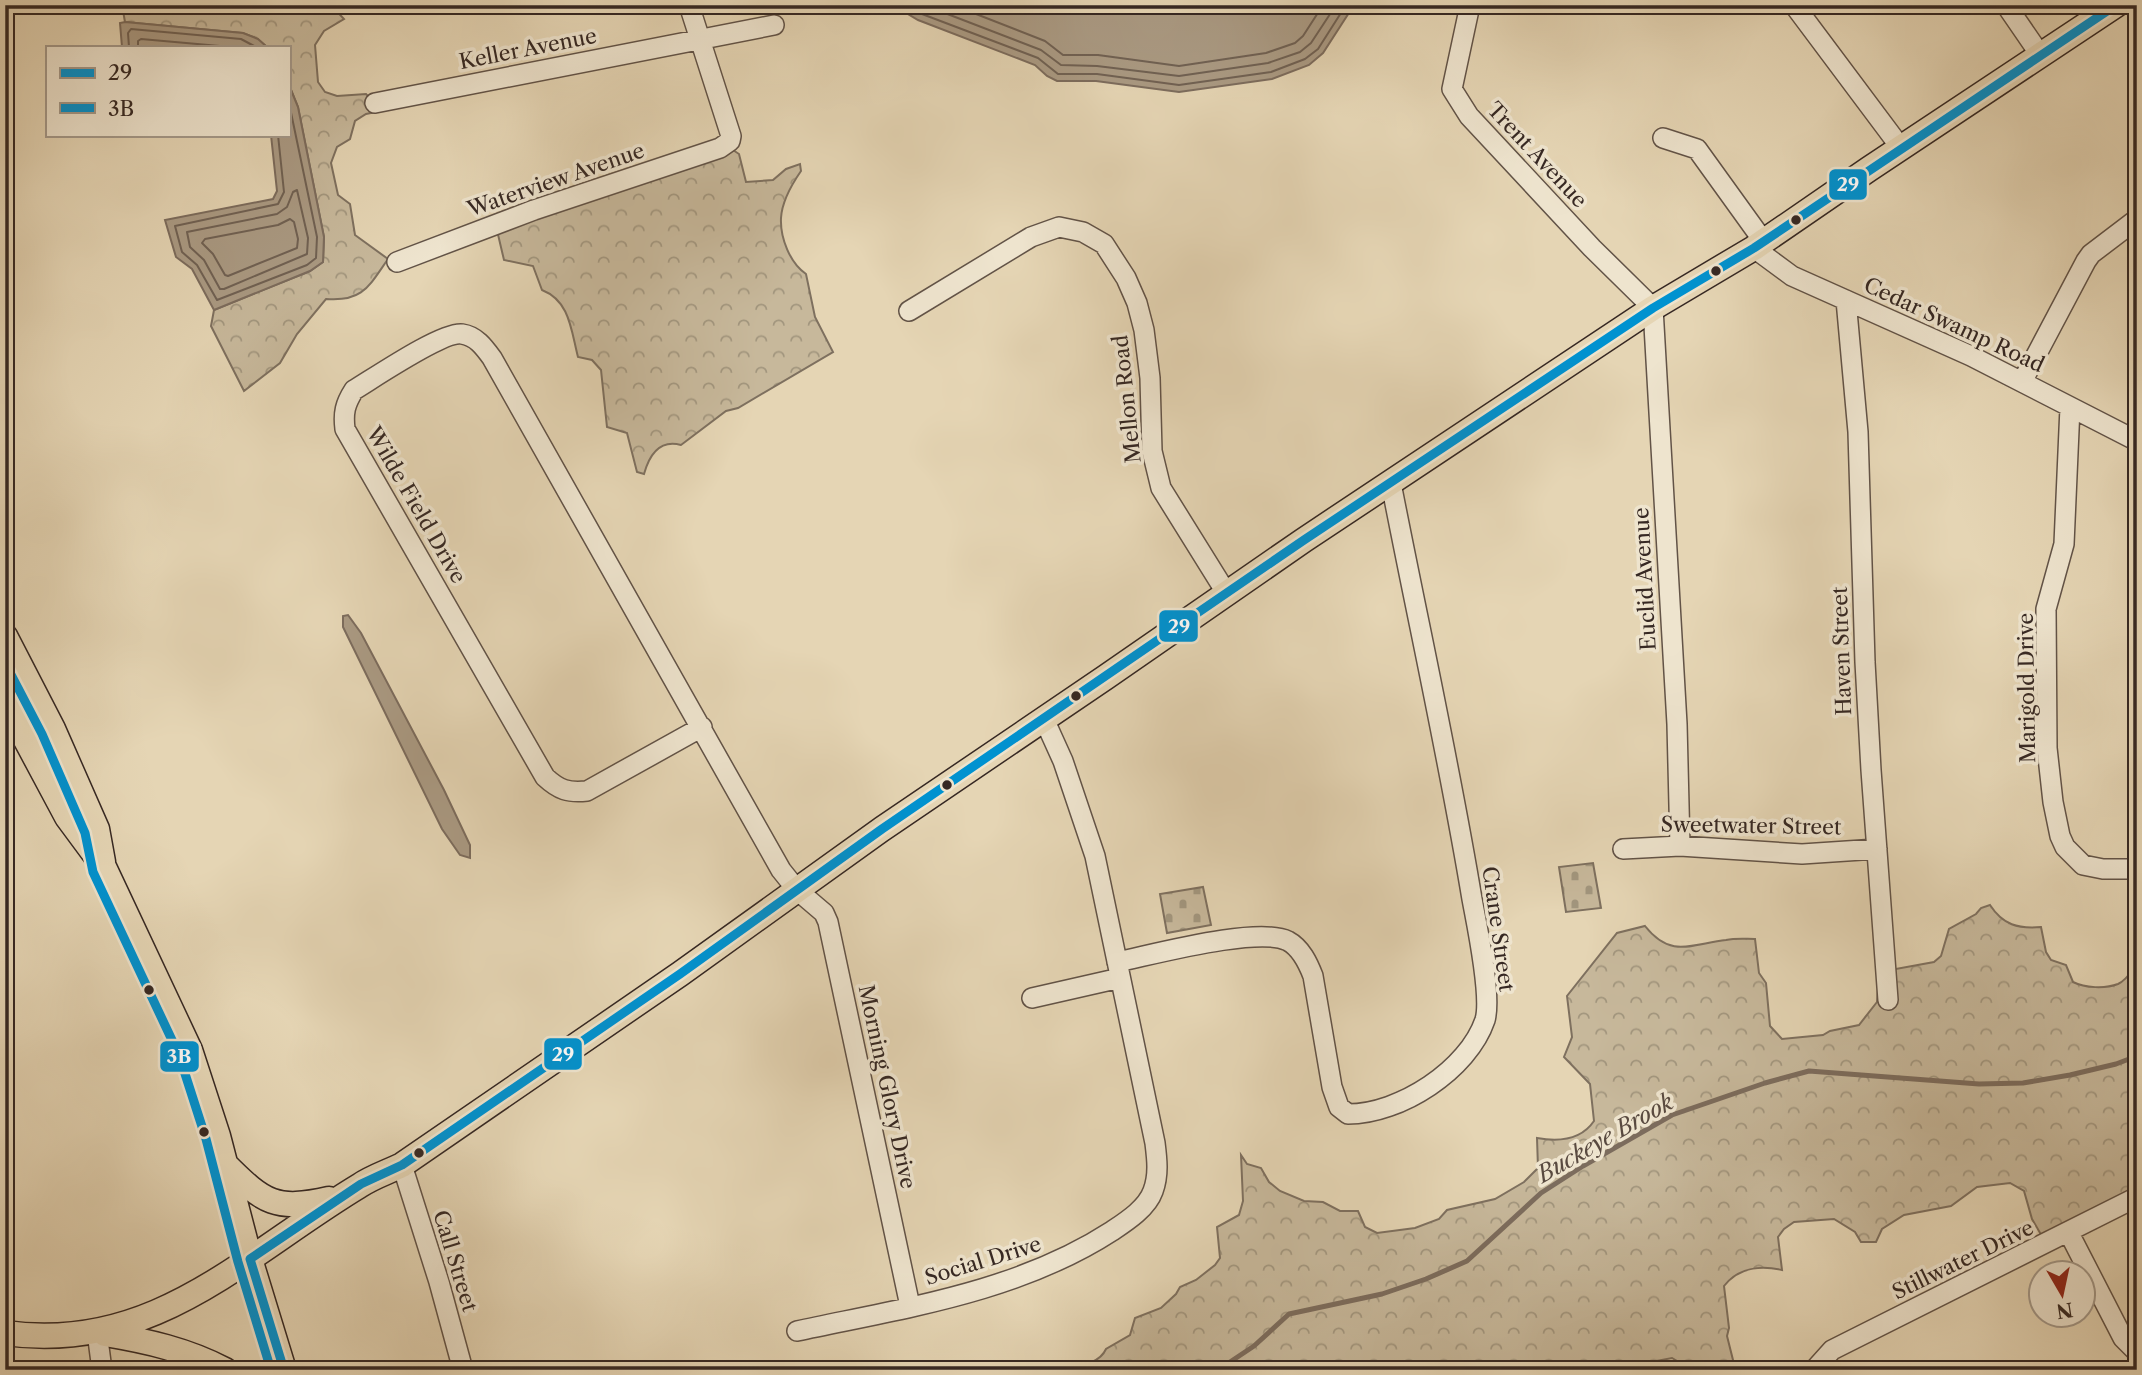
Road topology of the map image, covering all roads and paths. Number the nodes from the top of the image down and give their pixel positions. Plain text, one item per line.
1 (689, 5) edge
2 (1471, 5) edge
3 (1794, 5) edge
4 (2006, 5) edge
5 (2116, 5) edge
6 (774, 25) dead end
7 (700, 38) junction
8 (2041, 56) junction
9 (375, 103) dead end
10 (1663, 138) dead end
11 (1901, 148) junction
12 (2137, 219) edge
13 (1759, 245) junction
14 (397, 262) dead end
15 (1846, 300) junction
16 (1653, 308) junction
17 (909, 311) dead end
18 (2022, 382) junction
19 (2070, 407) junction
20 (2137, 441) edge
21 (1391, 483) junction
22 (1227, 594) junction
23 (5, 636) edge
24 (5, 701) edge
25 (1044, 719) junction
26 (702, 727) junction
27 (1680, 846) junction
28 (1623, 849) dead end
29 (1877, 849) junction
30 (104, 867) junction
31 (2137, 869) edge
32 (797, 890) junction
33 (1119, 970) junction
34 (1032, 998) dead end
35 (1888, 1000) dead end
36 (226, 1165) junction
37 (402, 1165) junction
38 (344, 1196) junction
39 (2137, 1197) edge
40 (2069, 1233) junction
41 (250, 1259) junction
42 (910, 1306) junction
43 (797, 1331) dead end
44 (97, 1332) junction
45 (5, 1333) edge
46 (2137, 1352) edge
47 (102, 1370) edge
48 (225, 1370) edge
49 (284, 1370) edge
50 (463, 1370) edge
51 (1814, 1370) edge

1 - 7 street
2 - 16 street, Trent Avenue
3 - 11 street
4 - 8 street
5 - 8 main road
6 - 7 street, Keller Avenue
7 - 9 street, Keller Avenue
7 - 14 street, Waterview Avenue
8 - 11 main road
10 - 13 street, Cedar Swamp Road
11 - 13 main road
12 - 18 street
13 - 15 street, Cedar Swamp Road
13 - 16 main road
15 - 18 street, Cedar Swamp Road
15 - 29 street, Haven Street
16 - 21 main road
16 - 27 street, Euclid Avenue
17 - 22 street, Mellon Road
18 - 19 street, Cedar Swamp Road
19 - 20 street, Cedar Swamp Road
19 - 31 street, Marigold Drive
21 - 22 main road
21 - 33 street, Crane Street
22 - 25 main road
23 - 30 main road
24 - 30 main road
25 - 32 main road
25 - 33 street, Social Drive
26 - 26 street, Wilde Field Drive
26 - 32 street, Wilde Field Drive
27 - 28 street, Sweetwater Street
27 - 29 street, Sweetwater Street
29 - 35 street, Haven Street
30 - 36 main road
32 - 37 main road
32 - 42 street, Morning Glory Drive
33 - 34 street
33 - 42 street, Social Drive
36 - 38 main road
36 - 41 main road
37 - 38 main road
37 - 50 street, Call Street
38 - 41 main road
39 - 40 street, Stillwater Drive
40 - 46 street
40 - 51 street, Stillwater Drive
41 - 44 main road
41 - 49 main road
42 - 43 street, Social Drive
44 - 45 main road
44 - 47 street
44 - 48 main road

